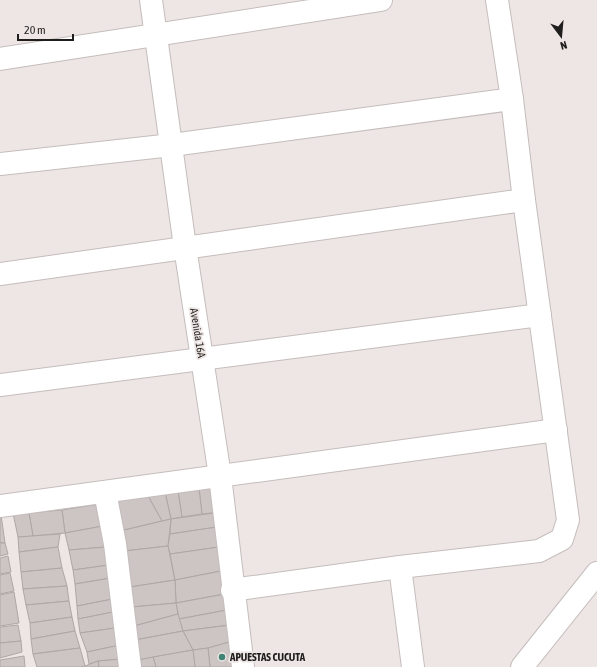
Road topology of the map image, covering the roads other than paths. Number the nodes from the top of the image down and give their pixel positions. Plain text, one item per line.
1 (151, 0) edge
2 (381, 0) edge
3 (497, 0) edge
4 (156, 34) junction
5 (0, 59) edge
6 (512, 99) junction
7 (172, 145) junction
8 (0, 164) edge
9 (524, 200) junction
10 (185, 247) junction
11 (0, 274) edge
12 (540, 315) junction
13 (202, 358) junction
14 (0, 385) edge
15 (556, 430) junction
16 (220, 476) junction
17 (105, 492) junction
18 (0, 506) edge
19 (400, 567) junction
20 (597, 573) edge
21 (232, 590) junction
22 (130, 667) edge
23 (243, 667) edge
24 (413, 667) edge
25 (522, 667) edge

1 - 4 street, Avenida 16A
2 - 4 street
3 - 6 street
4 - 5 street
4 - 7 street, Avenida 16A
6 - 7 street
6 - 9 street
7 - 8 street
7 - 10 street, Avenida 16A
9 - 10 street
9 - 12 street
10 - 11 street
10 - 13 street, Avenida 16A
12 - 13 street
12 - 15 street
13 - 14 street
13 - 16 street, Avenida 16A
15 - 16 street
15 - 19 street
16 - 17 street
16 - 21 street, Avenida 16A
17 - 18 street
17 - 22 street
19 - 21 street
19 - 24 street
20 - 25 street
21 - 23 street, Avenida 16A

